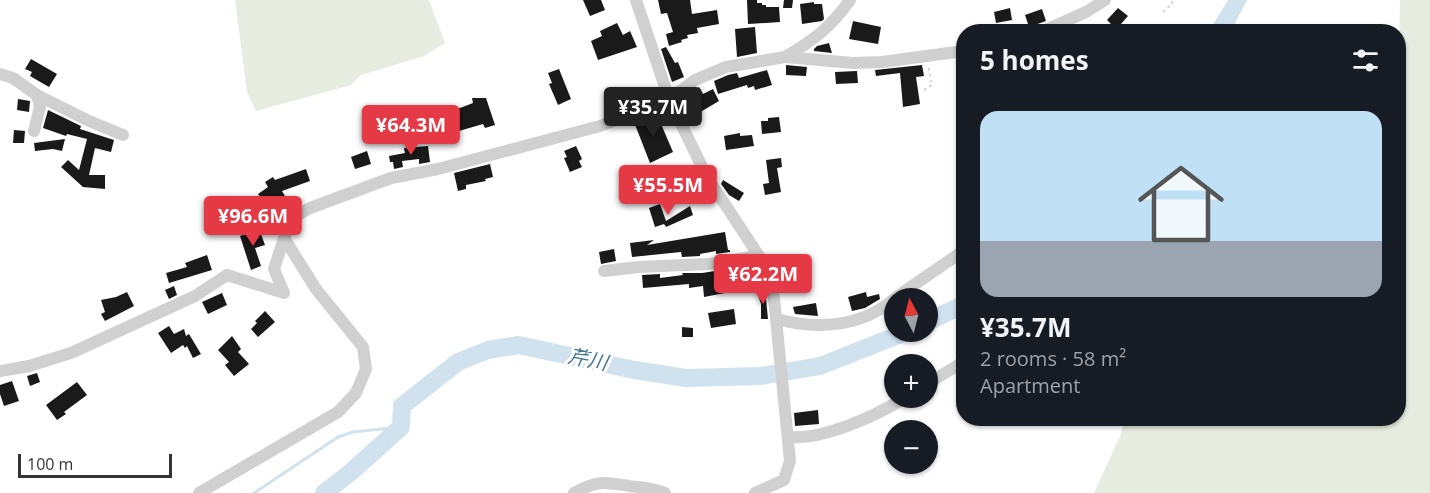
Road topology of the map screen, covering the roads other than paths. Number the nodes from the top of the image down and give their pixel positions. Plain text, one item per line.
1 (636, 0) edge
2 (850, 0) edge
3 (1105, 0) edge
4 (1059, 24) edge
5 (956, 52) edge
6 (785, 57) junction
7 (0, 74) edge
8 (37, 95) junction
9 (669, 99) junction
10 (34, 131) dead end
11 (123, 135) dead end
12 (284, 238) junction
13 (759, 256) junction
14 (956, 256) edge
15 (604, 271) dead end
16 (910, 288) edge
17 (884, 305) edge
18 (777, 324) junction
19 (956, 366) edge
20 (0, 371) edge
21 (938, 377) edge
22 (889, 408) edge
23 (789, 436) junction
24 (199, 493) edge
25 (574, 493) edge
26 (665, 493) edge
27 (755, 493) edge

1 - 9 street
2 - 6 street
3 - 4 street
5 - 6 street
6 - 9 street
7 - 8 street
8 - 10 street
8 - 11 street
9 - 12 street
9 - 13 street
12 - 20 street
12 - 24 street
13 - 15 street
13 - 18 street
14 - 16 street
17 - 18 street
18 - 23 street
19 - 21 street
22 - 23 street
23 - 27 street
25 - 26 street

